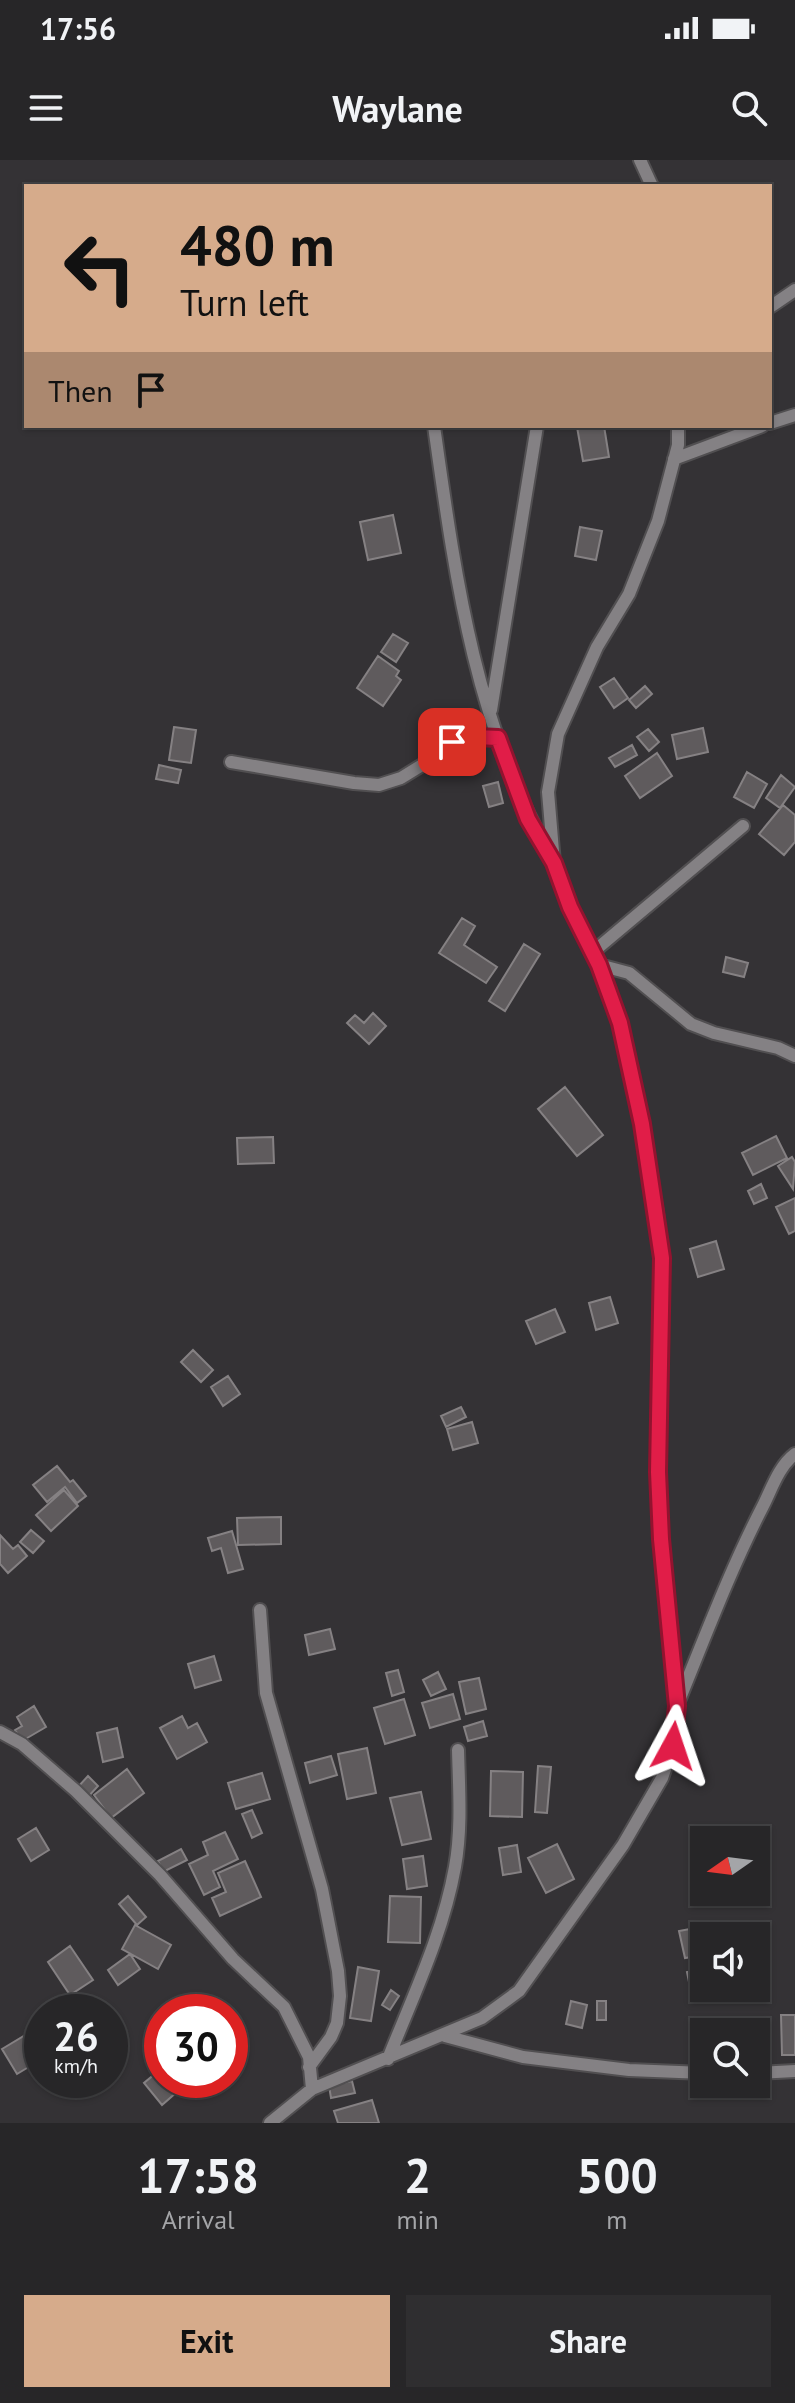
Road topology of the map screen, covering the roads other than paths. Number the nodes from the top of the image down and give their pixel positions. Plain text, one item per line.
1 (640, 160) edge
2 (651, 184) edge
3 (795, 290) edge
4 (772, 306) edge
5 (795, 415) edge
6 (772, 422) edge
7 (434, 428) edge
8 (537, 428) edge
9 (678, 428) edge
10 (757, 428) edge
11 (674, 459) junction
12 (490, 713) junction
13 (498, 738) junction
14 (231, 762) dead end
15 (743, 826) dead end
16 (554, 863) junction
17 (596, 958) junction
18 (795, 1056) edge
19 (795, 1454) edge
20 (260, 1610) dead end
21 (677, 1706) junction
22 (0, 1732) edge
23 (458, 1750) dead end
24 (445, 2036) junction
25 (388, 2059) junction
26 (309, 2067) junction
27 (795, 2071) edge
28 (690, 2072) edge
29 (770, 2072) edge
30 (312, 2089) junction
31 (270, 2123) edge

1 - 2 street
3 - 4 street
5 - 6 street
7 - 12 street
8 - 12 street
9 - 11 street
10 - 11 street
11 - 16 street
12 - 13 street
13 - 14 street
13 - 16 street
15 - 17 street
16 - 17 street
17 - 18 street
17 - 21 street
19 - 21 street
20 - 26 street
21 - 24 street
22 - 26 street
23 - 25 street
24 - 25 street
24 - 28 street
25 - 30 street
26 - 30 street
27 - 29 street
30 - 31 street

